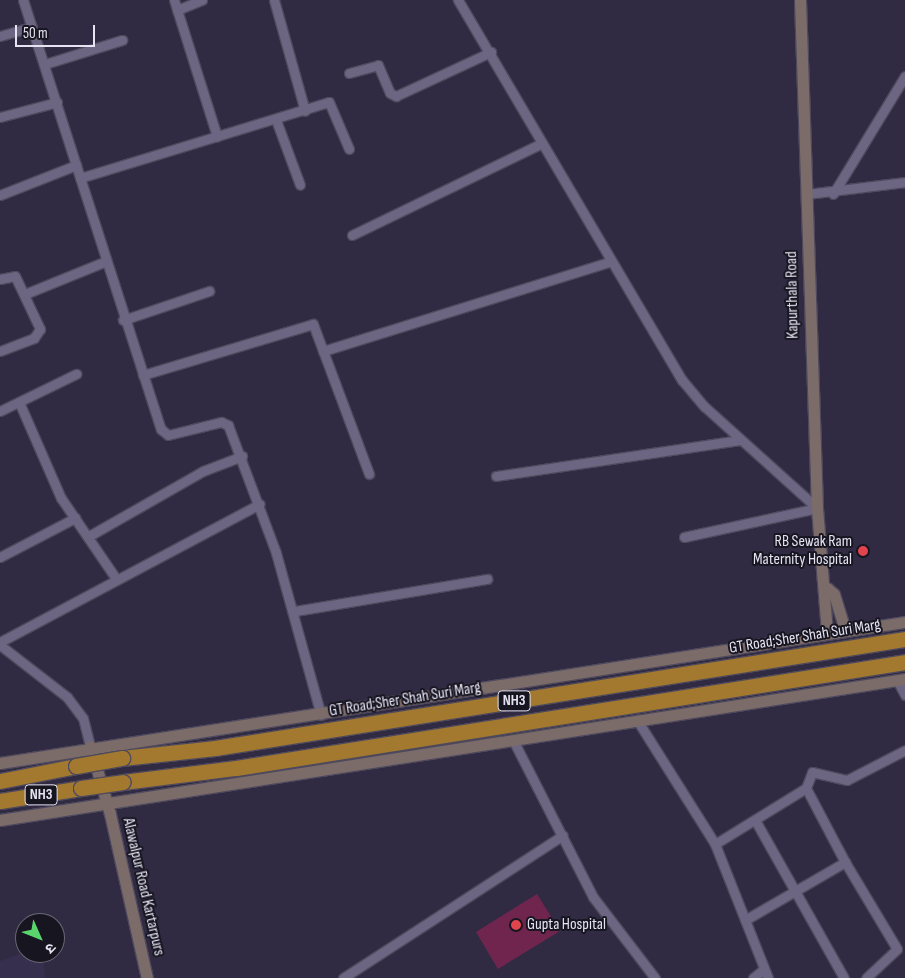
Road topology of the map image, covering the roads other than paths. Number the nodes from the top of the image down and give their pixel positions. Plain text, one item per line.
1 (23, 0) edge
2 (174, 0) edge
3 (202, 0) edge
4 (274, 0) edge
5 (458, 0) edge
6 (800, 0) edge
7 (177, 10) junction
8 (32, 27) junction
9 (0, 36) edge
10 (122, 40) dead end
11 (491, 52) junction
12 (45, 64) junction
13 (349, 73) dead end
14 (905, 76) edge
15 (57, 102) junction
16 (305, 110) junction
17 (0, 117) edge
18 (276, 120) junction
19 (218, 136) junction
20 (542, 143) junction
21 (349, 149) dead end
22 (76, 165) junction
23 (80, 178) junction
24 (905, 182) edge
25 (300, 185) dead end
26 (807, 194) junction
27 (833, 194) junction
28 (0, 196) edge
29 (352, 234) dead end
30 (104, 262) junction
31 (609, 262) junction
32 (0, 279) edge
33 (209, 291) dead end
34 (25, 294) junction
35 (123, 320) junction
36 (0, 351) edge
37 (323, 351) junction
38 (76, 374) dead end
39 (143, 375) junction
40 (18, 402) junction
41 (0, 411) edge
42 (740, 440) junction
43 (242, 456) junction
44 (369, 474) dead end
45 (496, 476) dead end
46 (260, 504) junction
47 (816, 508) junction
48 (75, 518) junction
49 (89, 536) junction
50 (684, 537) dead end
51 (0, 557) edge
52 (487, 579) dead end
53 (117, 580) junction
54 (827, 588) junction
55 (295, 611) junction
56 (905, 622) edge
57 (845, 630) junction
58 (827, 633) junction
59 (905, 640) edge
60 (0, 644) edge
61 (905, 662) edge
62 (901, 679) edge
63 (905, 695) edge
64 (321, 715) junction
65 (637, 720) junction
66 (513, 740) junction
67 (90, 746) junction
68 (905, 750) edge
69 (0, 763) edge
70 (0, 781) edge
71 (806, 788) junction
72 (0, 801) edge
73 (106, 803) junction
74 (0, 820) edge
75 (755, 820) junction
76 (563, 835) junction
77 (714, 844) junction
78 (845, 862) junction
79 (794, 891) junction
80 (745, 920) junction
81 (766, 974) edge
82 (147, 978) edge
83 (343, 978) edge
84 (655, 978) edge
85 (754, 978) edge
86 (844, 978) edge
87 (866, 978) edge

1 - 8 street
2 - 7 street
3 - 7 street
4 - 16 street
5 - 11 street
6 - 26 main road, Kapurthala Road
7 - 19 street
8 - 9 street
8 - 12 street
10 - 12 street
11 - 13 street
11 - 20 street
12 - 15 street
14 - 27 street
15 - 17 street
15 - 22 street
16 - 18 street
16 - 21 street
18 - 19 street
18 - 25 street
19 - 23 street
20 - 29 street
20 - 31 street
22 - 23 street
22 - 28 street
23 - 30 street
24 - 27 street
26 - 27 street
26 - 47 main road, Kapurthala Road
30 - 34 street
30 - 35 street
31 - 37 street
31 - 42 street
32 - 34 street
33 - 35 street
34 - 36 street
35 - 39 street
37 - 39 street
37 - 44 street
38 - 40 street
39 - 43 street
40 - 41 street
40 - 48 street
42 - 45 street
42 - 47 street
43 - 46 street
43 - 49 street
46 - 53 street
46 - 55 street
47 - 50 street
47 - 54 main road, Kapurthala Road
48 - 49 street
48 - 51 street
49 - 53 street
52 - 55 street
53 - 60 street
54 - 57 main road, Kapurthala Road
54 - 58 main road, Kapurthala Road
55 - 64 street
56 - 57 main road
57 - 58 main road
58 - 64 main road
59 - 70 highway, GT Road;Sher Shah Suri Marg / NH3, bridge
60 - 67 street
61 - 72 highway, NH3, bridge
62 - 63 street
62 - 65 main road
64 - 67 main road
65 - 66 main road
65 - 77 street
66 - 73 main road
66 - 76 street
67 - 69 main road
67 - 73 main road, Alawalpur Road Kartarpurs
68 - 71 street
71 - 75 street
71 - 78 street
73 - 74 main road
73 - 82 main road, Alawalpur Road Kartarpurs
75 - 77 street
75 - 79 street
76 - 83 street
76 - 84 street
77 - 80 street
78 - 79 street
78 - 87 street
79 - 80 street
79 - 86 street
80 - 81 street
81 - 85 street

